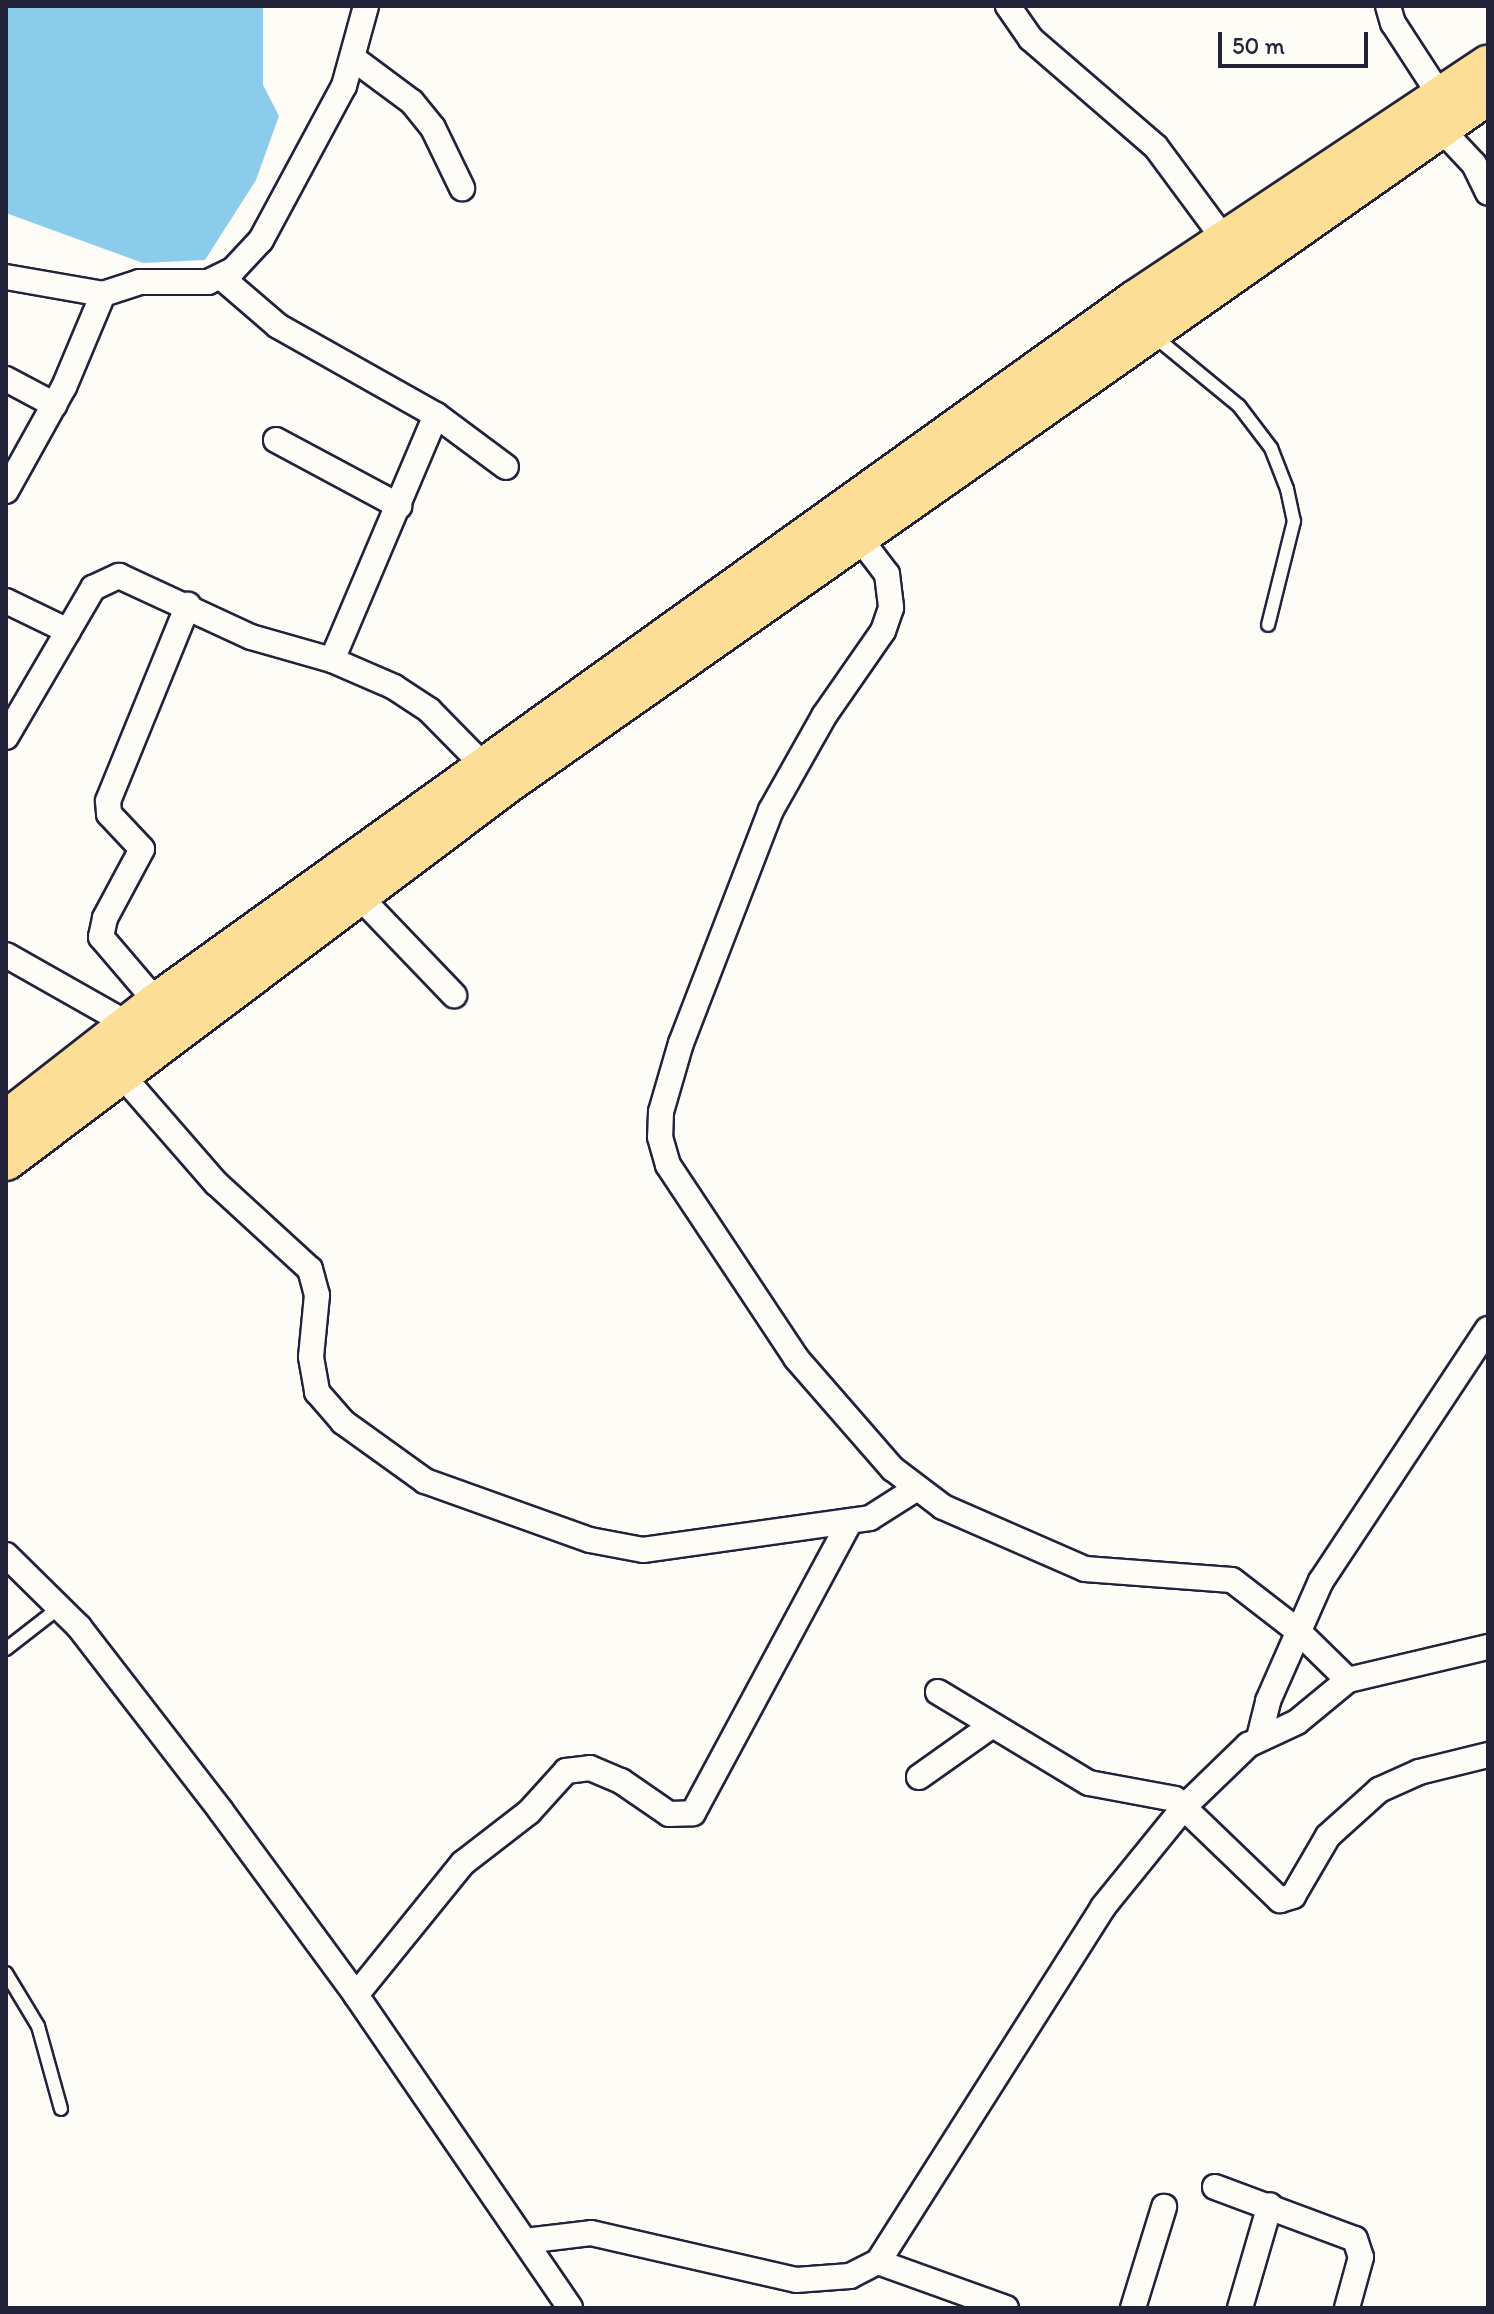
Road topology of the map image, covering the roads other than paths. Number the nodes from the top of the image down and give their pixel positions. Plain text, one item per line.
1 (366, 6) edge
2 (1008, 6) edge
3 (1388, 6) edge
4 (354, 59) junction
5 (1488, 65) edge
6 (1488, 95) edge
7 (1441, 113) junction
8 (462, 188) dead end
9 (1488, 191) edge
10 (1235, 253) junction
11 (6, 277) edge
12 (221, 277) junction
13 (103, 294) junction
14 (1149, 331) junction
15 (6, 379) edge
16 (1029, 396) junction
17 (55, 405) junction
18 (436, 415) junction
19 (276, 440) dead end
20 (506, 467) dead end
21 (6, 491) edge
22 (399, 506) junction
23 (858, 536) junction
24 (6, 601) edge
25 (188, 605) junction
26 (1268, 625) dead end
27 (68, 631) junction
28 (332, 660) junction
29 (6, 737) edge
30 (484, 766) junction
31 (358, 895) junction
32 (6, 955) edge
33 (454, 995) dead end
34 (155, 1018) junction
35 (108, 1060) junction
36 (6, 1120) edge
37 (6, 1161) edge
38 (1488, 1329) edge
39 (914, 1490) junction
40 (850, 1522) junction
41 (6, 1555) edge
42 (60, 1607) junction
43 (1298, 1631) junction
44 (1488, 1647) edge
45 (6, 1649) edge
46 (1348, 1680) junction
47 (938, 1692) dead end
48 (991, 1726) junction
49 (1259, 1738) junction
50 (1488, 1755) edge
51 (919, 1777) dead end
52 (1185, 1806) junction
53 (6, 1973) edge
54 (356, 1995) junction
55 (61, 2109) dead end
56 (1215, 2187) dead end
57 (1270, 2205) junction
58 (1164, 2207) dead end
59 (525, 2241) junction
60 (878, 2262) junction
61 (570, 2308) edge
62 (1006, 2308) edge
63 (1133, 2308) edge
64 (1240, 2308) edge
65 (1347, 2308) edge

1 - 4 street
2 - 10 street
3 - 7 street
4 - 8 street
4 - 12 street
5 - 7 main road
6 - 7 main road
7 - 9 street
7 - 10 main road
10 - 14 main road
10 - 16 main road
11 - 13 street
12 - 13 street
12 - 18 street
13 - 17 street
14 - 16 main road
14 - 26 lane
15 - 17 street
16 - 23 main road
16 - 30 main road
17 - 21 street
18 - 20 street
18 - 22 street
19 - 22 street
22 - 28 street
23 - 31 main road
23 - 39 street
24 - 27 street
25 - 27 street
25 - 28 street
25 - 34 street
27 - 29 street
28 - 30 street
30 - 34 main road
31 - 33 street
31 - 34 main road
32 - 34 street
34 - 35 main road
34 - 35 main road
35 - 36 main road
35 - 37 main road
35 - 40 street
38 - 43 street
39 - 40 street
39 - 43 street
40 - 54 street
41 - 42 street
42 - 45 lane
42 - 54 street
43 - 46 street
43 - 49 street
44 - 46 street
46 - 49 street
47 - 48 street
48 - 51 street
48 - 52 street
49 - 52 street
50 - 52 street
52 - 60 street
53 - 55 lane
54 - 59 street
56 - 57 street
57 - 64 street
57 - 65 street
58 - 63 street
59 - 60 street
59 - 61 street
60 - 62 street

